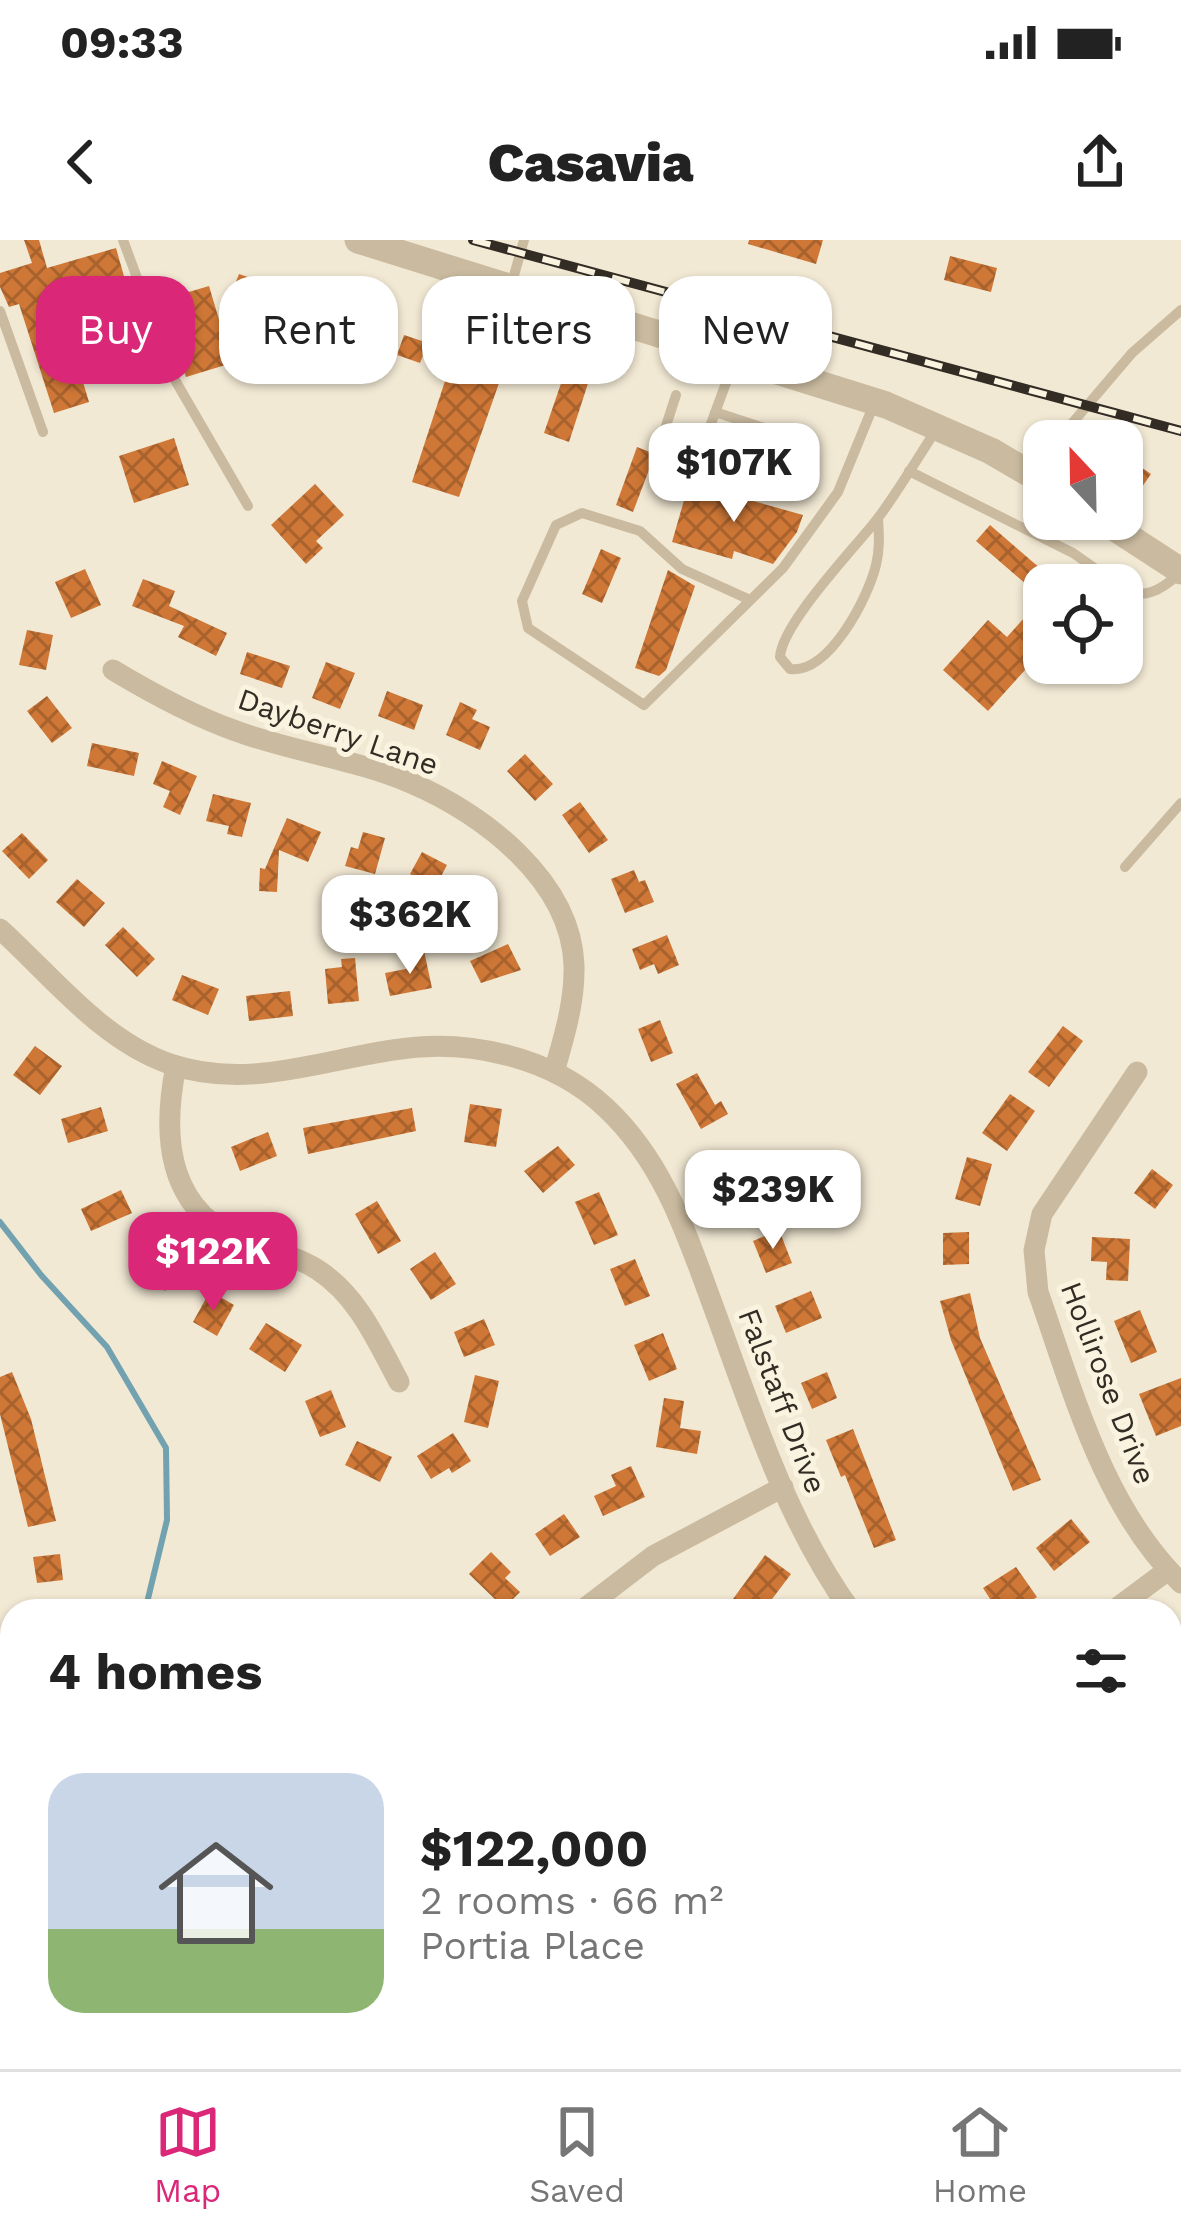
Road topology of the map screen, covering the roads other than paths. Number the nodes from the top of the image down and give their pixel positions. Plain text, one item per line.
1 (123, 240) edge
2 (358, 240) edge
3 (524, 240) edge
4 (470, 276) edge
5 (514, 276) edge
6 (1181, 310) edge
7 (0, 311) edge
8 (725, 384) edge
9 (820, 384) edge
10 (676, 395) dead end
11 (875, 401) junction
12 (715, 412) junction
13 (1075, 420) edge
14 (938, 428) junction
15 (43, 431) dead end
16 (813, 444) dead end
17 (1023, 465) edge
18 (909, 471) junction
19 (248, 506) dead end
20 (878, 518) junction
21 (1133, 540) edge
22 (1089, 564) edge
23 (1181, 572) edge
24 (1143, 593) edge
25 (748, 599) junction
26 (113, 670) dead end
27 (1181, 803) edge
28 (1125, 867) dead end
29 (0, 929) edge
30 (176, 1066) junction
31 (554, 1072) junction
32 (1137, 1072) dead end
33 (399, 1382) dead end
34 (783, 1487) junction
35 (1175, 1576) edge
36 (597, 1599) edge
37 (842, 1599) edge
38 (1134, 1599) edge

1 - 19 lane
2 - 4 street
3 - 5 lane
6 - 13 lane
7 - 15 lane
8 - 12 lane
9 - 11 street
10 - 12 lane
11 - 14 street
11 - 25 lane
12 - 16 lane
14 - 17 street
14 - 18 lane
18 - 20 lane
18 - 22 lane
20 - 20 lane
21 - 23 street
23 - 24 lane
25 - 25 lane
26 - 31 street, Dayberry Lane
27 - 28 lane
29 - 30 street, Falstaff Drive
30 - 31 street, Falstaff Drive
30 - 33 street
31 - 34 street, Falstaff Drive
32 - 35 street, Hollirose Drive
34 - 36 street
34 - 37 street, Falstaff Drive
35 - 38 street

